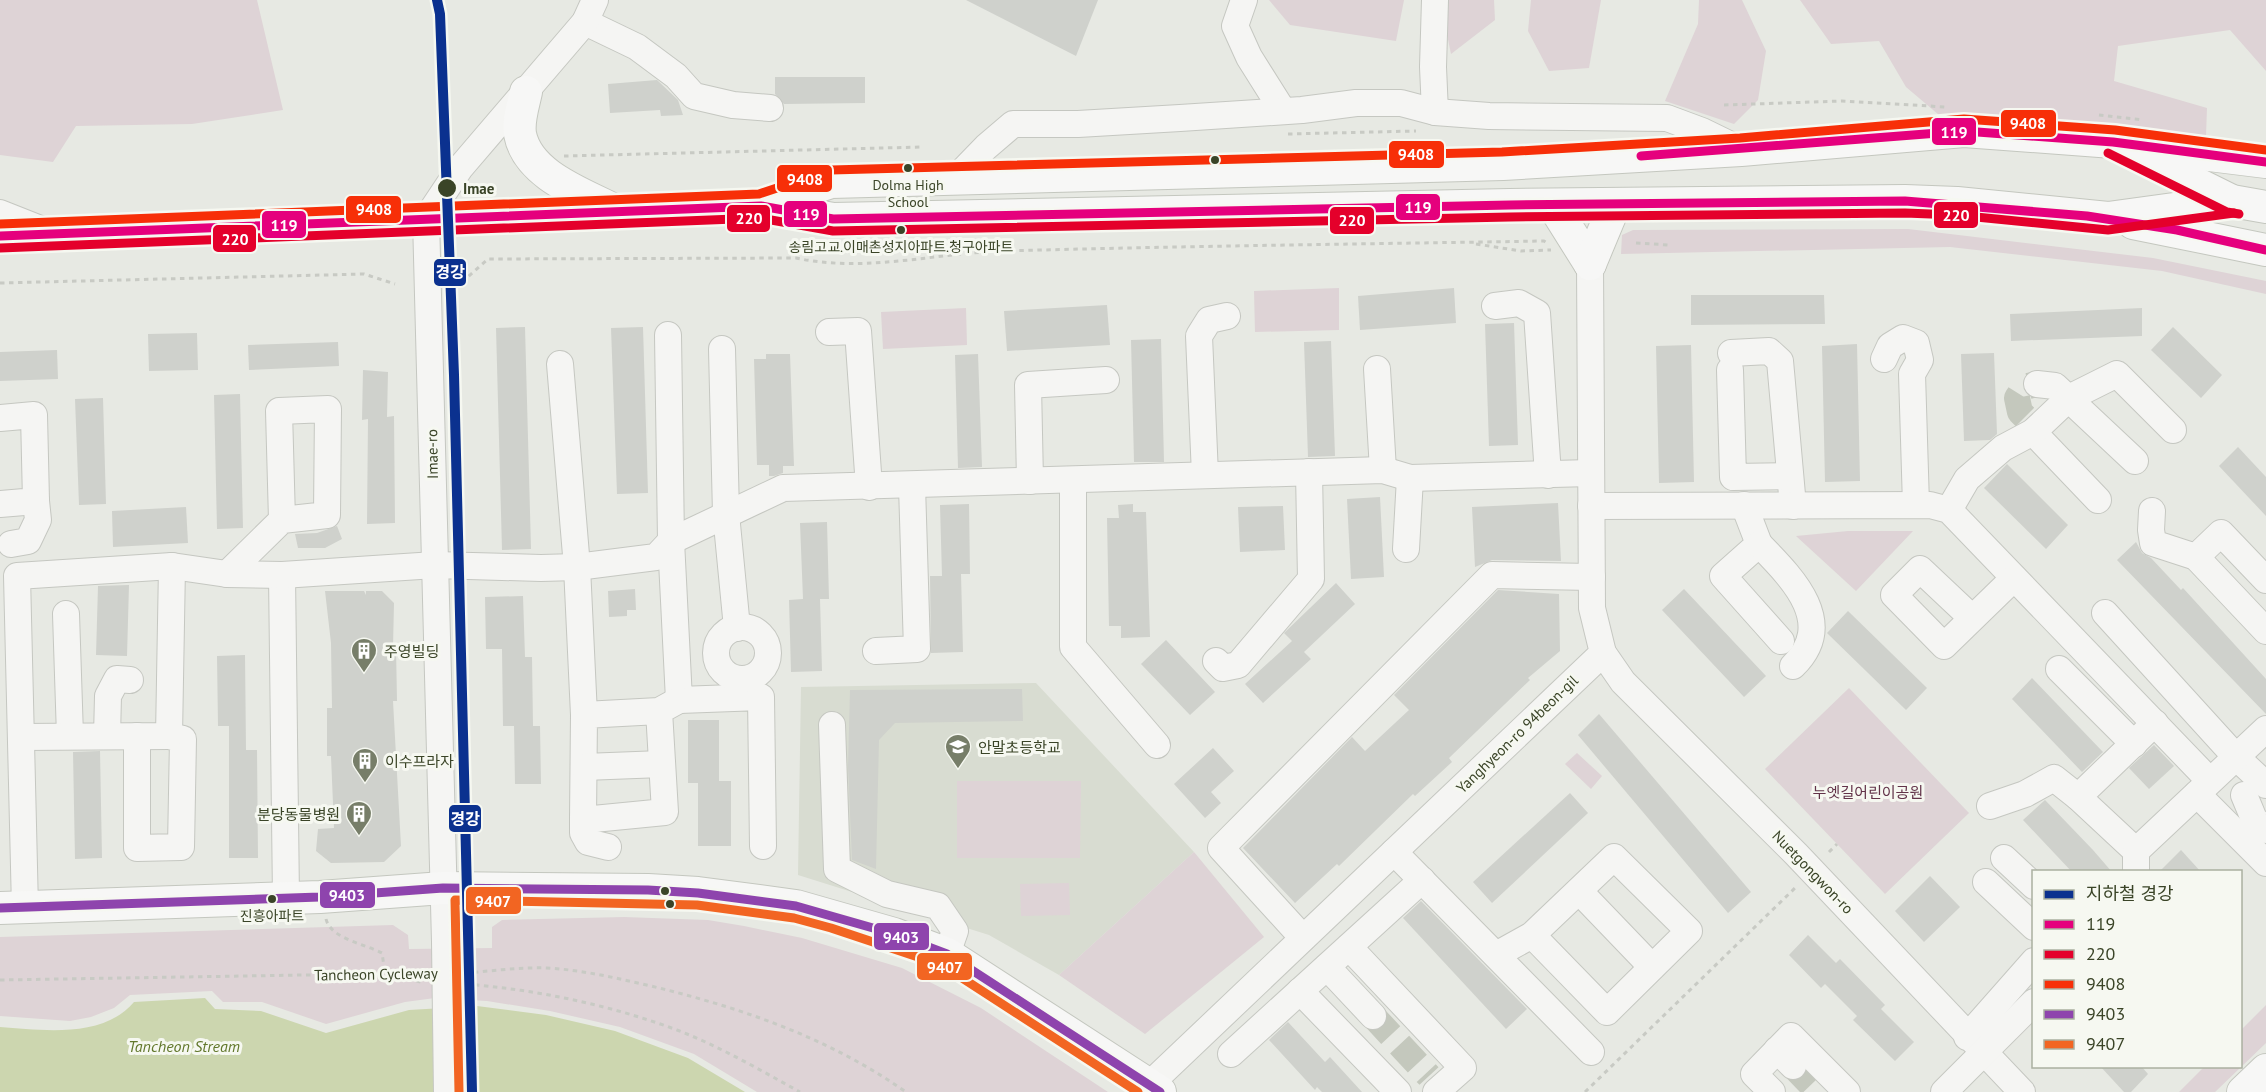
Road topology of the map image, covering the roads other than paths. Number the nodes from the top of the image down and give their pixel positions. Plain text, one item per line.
1 (1224, 0) edge
2 (1244, 0) edge
3 (1435, 0) edge
4 (590, 11) edge
5 (1235, 26) junction
6 (526, 92) junction
7 (770, 108) dead end
8 (1428, 121) junction
9 (1280, 123) junction
10 (2113, 142) junction
11 (1741, 150) junction
12 (2266, 162) edge
13 (954, 180) junction
14 (2232, 201) junction
15 (1615, 204) junction
16 (1553, 205) junction
17 (761, 206) junction
18 (2266, 207) edge
19 (617, 211) junction
20 (0, 213) edge
21 (2108, 218) junction
22 (426, 219) junction
23 (51, 233) junction
24 (0, 236) edge
25 (2266, 250) edge
26 (1575, 260) junction
27 (1495, 306) dead end
28 (1227, 316) dead end
29 (829, 332) dead end
30 (668, 335) dead end
31 (722, 349) dead end
32 (1884, 359) dead end
33 (560, 364) dead end
34 (1377, 369) dead end
35 (1106, 380) dead end
36 (2037, 384) dead end
37 (2069, 398) junction
38 (0, 418) edge
39 (2173, 430) dead end
40 (2033, 432) junction
41 (2134, 461) dead end
42 (1383, 470) junction
43 (1309, 472) junction
44 (1591, 473) junction
45 (1205, 475) junction
46 (1548, 475) junction
47 (1790, 476) junction
48 (1410, 477) junction
49 (1073, 480) junction
50 (1030, 481) junction
51 (912, 486) junction
52 (869, 487) junction
53 (2098, 500) dead end
54 (36, 501) junction
55 (0, 504) edge
56 (1744, 505) junction
57 (1591, 506) junction
58 (1792, 506) junction
59 (1916, 506) junction
60 (1949, 510) junction
61 (2152, 511) dead end
62 (726, 514) junction
63 (282, 520) dead end
64 (671, 541) junction
65 (11, 544) dead end
66 (1759, 544) junction
67 (1406, 549) dead end
68 (2196, 557) junction
69 (435, 565) junction
70 (172, 566) junction
71 (578, 567) junction
72 (227, 574) junction
73 (282, 575) junction
74 (8, 576) edge
75 (1592, 577) junction
76 (2014, 578) junction
77 (2266, 580) edge
78 (2105, 614) dead end
79 (66, 615) dead end
80 (1972, 618) dead end
81 (737, 628) dead end
82 (2266, 631) edge
83 (1781, 641) dead end
84 (876, 651) dead end
85 (1603, 653) junction
86 (1216, 661) dead end
87 (1793, 666) dead end
88 (2059, 669) dead end
89 (130, 680) dead end
90 (669, 706) junction
91 (584, 715) junction
92 (2155, 723) junction
93 (832, 725) dead end
94 (2266, 729) edge
95 (21, 736) junction
96 (70, 736) junction
97 (107, 736) junction
98 (137, 736) junction
99 (169, 736) junction
100 (2134, 744) junction
101 (1157, 745) dead end
102 (2236, 757) junction
103 (662, 764) junction
104 (584, 767) junction
105 (2203, 788) junction
106 (2255, 790) edge
107 (2078, 797) junction
108 (1990, 806) dead end
109 (583, 820) junction
110 (2266, 830) edge
111 (763, 846) dead end
112 (608, 847) dead end
113 (1394, 852) junction
114 (2004, 858) dead end
115 (2136, 861) edge
116 (2266, 863) edge
117 (1422, 880) junction
118 (1986, 882) dead end
119 (2032, 884) edge
120 (443, 888) junction
121 (1579, 891) junction
122 (286, 898) junction
123 (13, 908) edge
124 (2032, 923) edge
125 (1532, 935) junction
126 (1303, 938) junction
127 (1349, 947) junction
128 (946, 954) junction
129 (1496, 955) junction
130 (2032, 964) edge
131 (1327, 967) junction
132 (1652, 967) junction
133 (1300, 991) junction
134 (2032, 1003) edge
135 (1373, 1016) tunnel mouth
136 (1975, 1045) junction
137 (1591, 1052) dead end
138 (1231, 1054) dead end
139 (2266, 1070) edge
140 (1154, 1088) edge
141 (447, 1092) edge
142 (1398, 1092) edge
143 (1436, 1092) edge
144 (1772, 1092) edge
145 (1848, 1092) edge
146 (1944, 1092) edge
147 (2022, 1092) edge
148 (2243, 1092) edge

1 - 5 street
2 - 5 street
3 - 8 street
4 - 6 street
4 - 7 street
5 - 9 street
6 - 19 main road
6 - 22 street
8 - 9 street
8 - 11 street
9 - 13 street
10 - 11 main road
10 - 12 main road
10 - 14 main road
11 - 13 main road
13 - 17 main road
14 - 18 main road
14 - 21 main road
15 - 16 main road
15 - 21 main road
15 - 26 main road
16 - 17 main road
16 - 26 main road
17 - 19 main road
19 - 22 main road
20 - 23 street
21 - 25 main road
22 - 23 main road
22 - 69 street, Imae-ro
23 - 24 main road
26 - 44 street
27 - 46 street
28 - 45 street
29 - 52 street
30 - 64 street
31 - 62 street
32 - 59 street
33 - 71 street
34 - 42 street
35 - 50 street
36 - 37 street
37 - 39 street
37 - 40 street
37 - 41 street
38 - 54 street
40 - 53 street
40 - 60 street
42 - 43 street
42 - 48 street
43 - 45 street
43 - 86 street
44 - 46 street
44 - 57 street
45 - 49 street
46 - 48 street
47 - 47 street
47 - 58 street
48 - 67 street
49 - 50 street
49 - 101 street
50 - 51 street
51 - 52 street
51 - 84 street
52 - 62 street
54 - 55 street
54 - 65 street
56 - 57 street
56 - 58 street
56 - 66 street
57 - 75 street
58 - 59 street
59 - 60 street
60 - 76 street
61 - 68 street
62 - 64 street
62 - 81 street
63 - 72 street
64 - 71 street
64 - 90 street
66 - 83 street
66 - 87 street
68 - 77 street
68 - 82 street
69 - 71 street
69 - 73 street
69 - 120 street, Imae-ro
70 - 72 street
70 - 74 street
70 - 99 street
71 - 91 street
72 - 73 street
73 - 122 street
74 - 95 street
75 - 85 street
75 - 126 street
76 - 80 street
76 - 92 street
78 - 102 street
79 - 96 street
85 - 113 street, Yanghyeon-ro 94beon-gil
85 - 136 street, Nuetgongwon-ro
88 - 100 street
89 - 97 street
90 - 91 street
90 - 103 street
90 - 111 street
91 - 104 street
92 - 100 street
92 - 105 street
93 - 128 street
94 - 102 street
95 - 96 street
95 - 123 street
96 - 97 street
97 - 98 street
98 - 99 street
98 - 99 street
100 - 107 street
102 - 105 street
102 - 106 street
103 - 104 street
103 - 109 street
104 - 109 street
105 - 115 street
105 - 116 street
106 - 110 street
107 - 108 street
107 - 115 street
109 - 112 street
113 - 117 street
113 - 126 street, Yanghyeon-ro 94beon-gil
114 - 119 street
117 - 127 street
117 - 129 street
118 - 124 street
120 - 122 main road
120 - 128 main road
120 - 141 street, Imae-ro, bridge
121 - 125 street
121 - 132 street
121 - 132 street
122 - 123 main road
125 - 129 street
125 - 132 street
126 - 140 street, Yanghyeon-ro 94beon-gil
127 - 131 street
127 - 143 street
128 - 140 main road
129 - 137 street
130 - 136 street
131 - 133 street
131 - 135 street
133 - 138 street
133 - 142 street
134 - 136 street
136 - 146 street
136 - 147 street, Nuetgongwon-ro
139 - 148 main road
144 - 145 street

